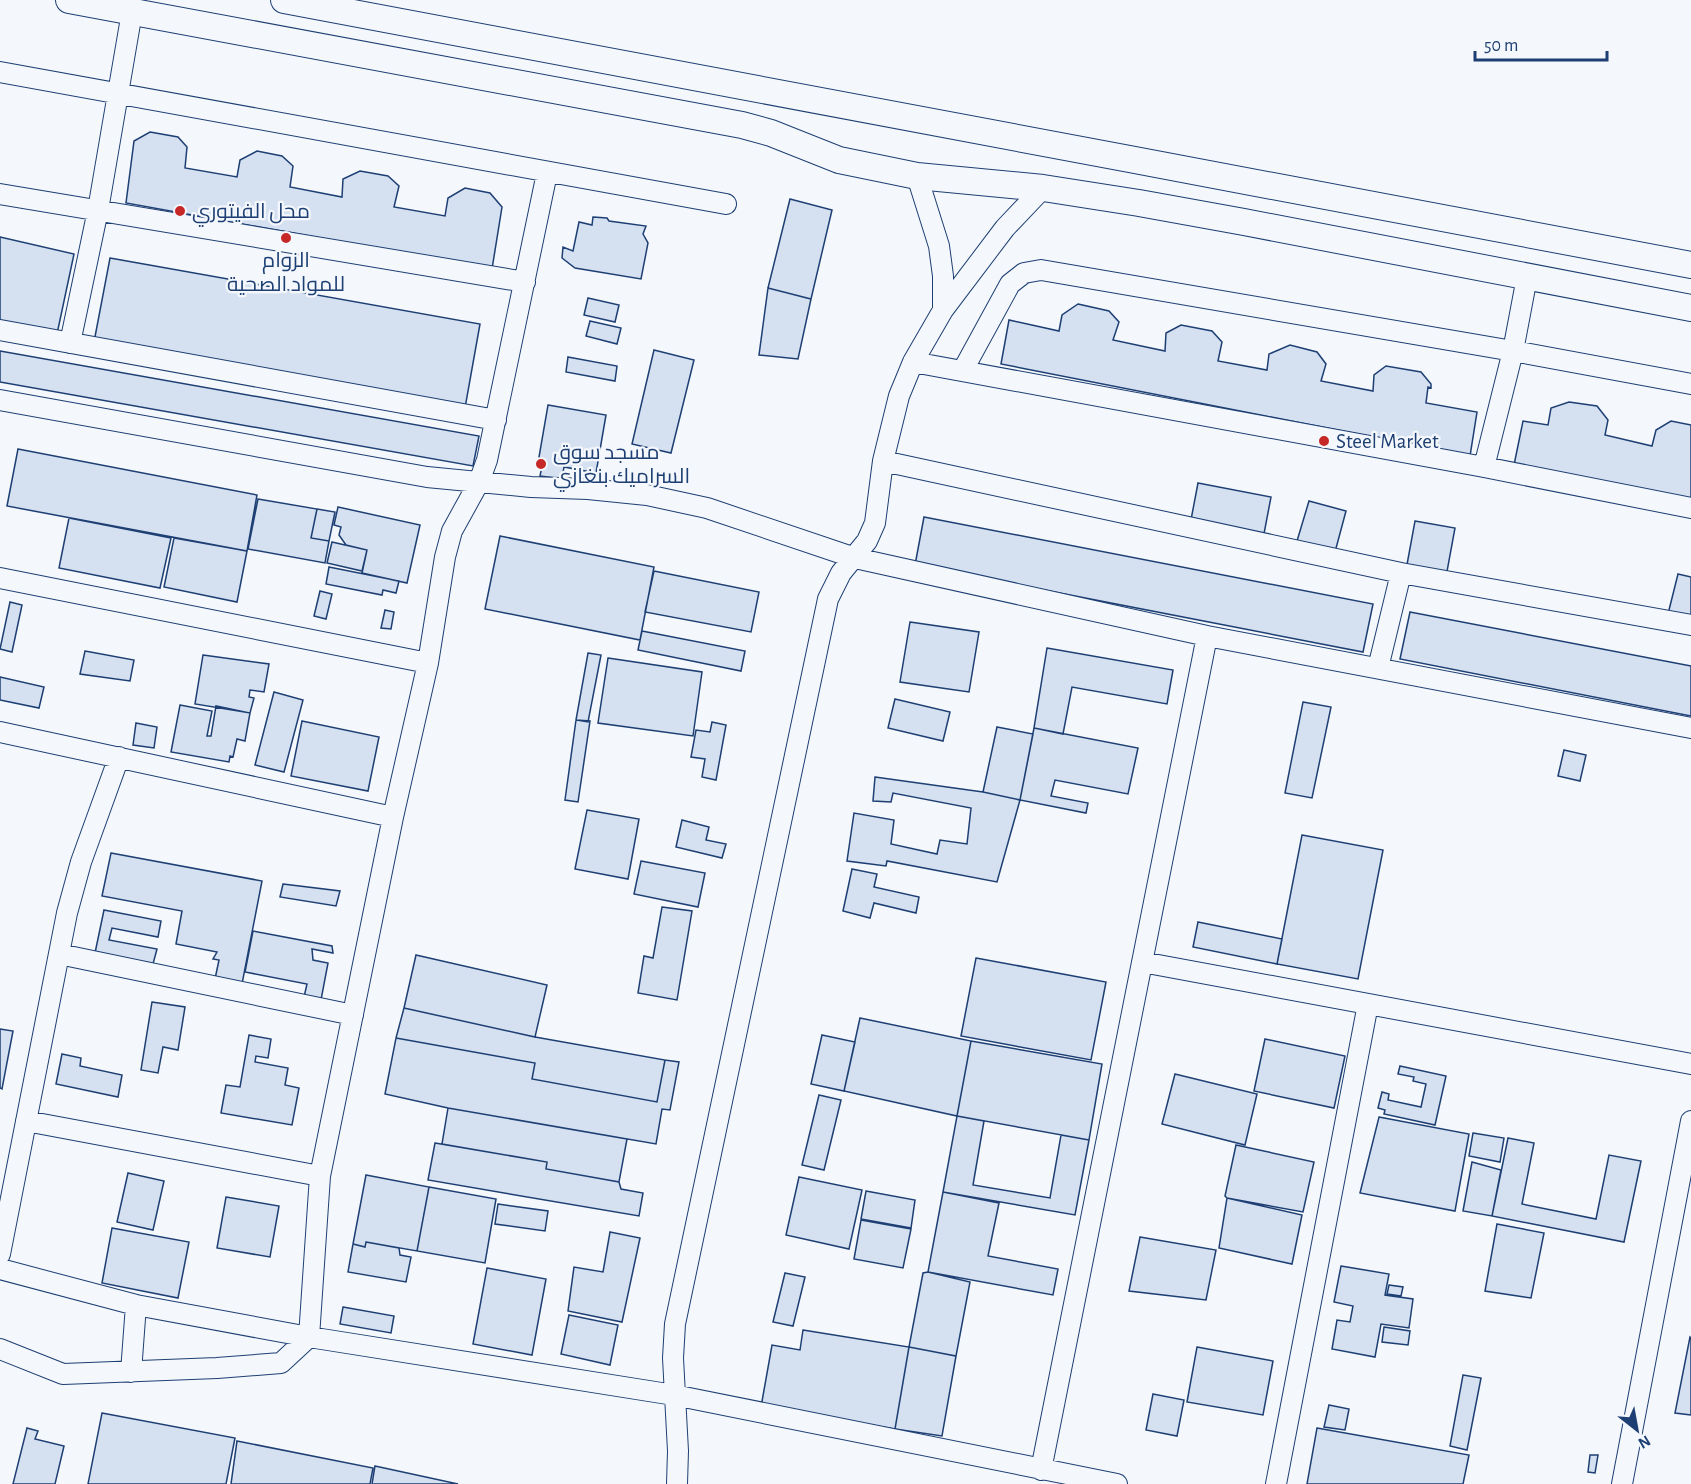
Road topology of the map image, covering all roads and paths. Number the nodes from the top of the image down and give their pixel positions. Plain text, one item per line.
1 (69, 0) edge
2 (284, 0) edge
3 (132, 12) junction
4 (0, 72) edge
5 (119, 93) junction
6 (547, 173) junction
7 (916, 176) junction
8 (1043, 188) junction
9 (0, 194) edge
10 (726, 204) dead end
11 (98, 210) junction
12 (1691, 265) edge
13 (1527, 277) junction
14 (525, 282) junction
15 (1691, 308) edge
16 (943, 310) junction
17 (0, 330) edge
18 (70, 343) junction
19 (1513, 351) junction
20 (913, 362) junction
21 (963, 370) junction
22 (1691, 384) edge
23 (0, 400) edge
24 (496, 420) junction
25 (883, 461) junction
26 (1484, 466) junction
27 (479, 482) junction
28 (1691, 508) edge
29 (855, 558) junction
30 (1401, 573) junction
31 (0, 578) edge
32 (1691, 625) edge
33 (1207, 636) junction
34 (428, 663) junction
35 (1378, 668) junction
36 (1691, 728) edge
37 (0, 732) edge
38 (119, 757) junction
39 (393, 817) junction
40 (59, 954) junction
41 (1142, 962) junction
42 (1368, 1004) junction
43 (353, 1015) junction
44 (1691, 1065) edge
45 (26, 1121) junction
46 (1691, 1121) edge
47 (320, 1176) junction
48 (0, 1254) edge
49 (0, 1269) edge
50 (136, 1305) junction
51 (309, 1337) junction
52 (0, 1349) edge
53 (132, 1372) junction
54 (674, 1395) junction
55 (1041, 1470) junction
56 (677, 1484) edge
57 (1117, 1484) edge
58 (1276, 1484) edge
59 (1622, 1484) edge

1 - 3 main road
2 - 12 main road
3 - 5 lane
3 - 7 main road
4 - 5 lane
5 - 6 lane
5 - 11 lane
6 - 10 lane
6 - 14 lane
7 - 8 main road
7 - 16 lane
8 - 13 main road
8 - 16 lane
9 - 11 lane
11 - 14 lane
11 - 18 lane
13 - 15 main road
13 - 19 lane
14 - 24 lane
16 - 20 lane
17 - 18 lane
18 - 24 lane
19 - 21 lane
19 - 22 lane
19 - 26 lane
20 - 21 lane
20 - 25 lane
21 - 26 lane
23 - 27 lane
24 - 27 lane
25 - 29 lane
25 - 30 lane
26 - 28 lane
27 - 29 lane
27 - 34 lane
29 - 33 lane
29 - 54 lane
30 - 32 lane
30 - 35 lane
31 - 34 lane
33 - 35 lane
33 - 41 lane
34 - 39 lane
35 - 36 lane
37 - 38 lane
38 - 39 lane
38 - 40 lane
39 - 43 lane
40 - 43 lane
40 - 45 lane
41 - 42 lane
41 - 55 lane
42 - 44 lane
42 - 58 lane
43 - 47 lane
45 - 47 lane
45 - 48 lane
46 - 59 lane
47 - 51 lane
49 - 50 lane
50 - 51 lane
50 - 53 lane
51 - 53 lane
51 - 54 lane
52 - 53 lane
54 - 55 lane
54 - 56 lane
55 - 57 lane

